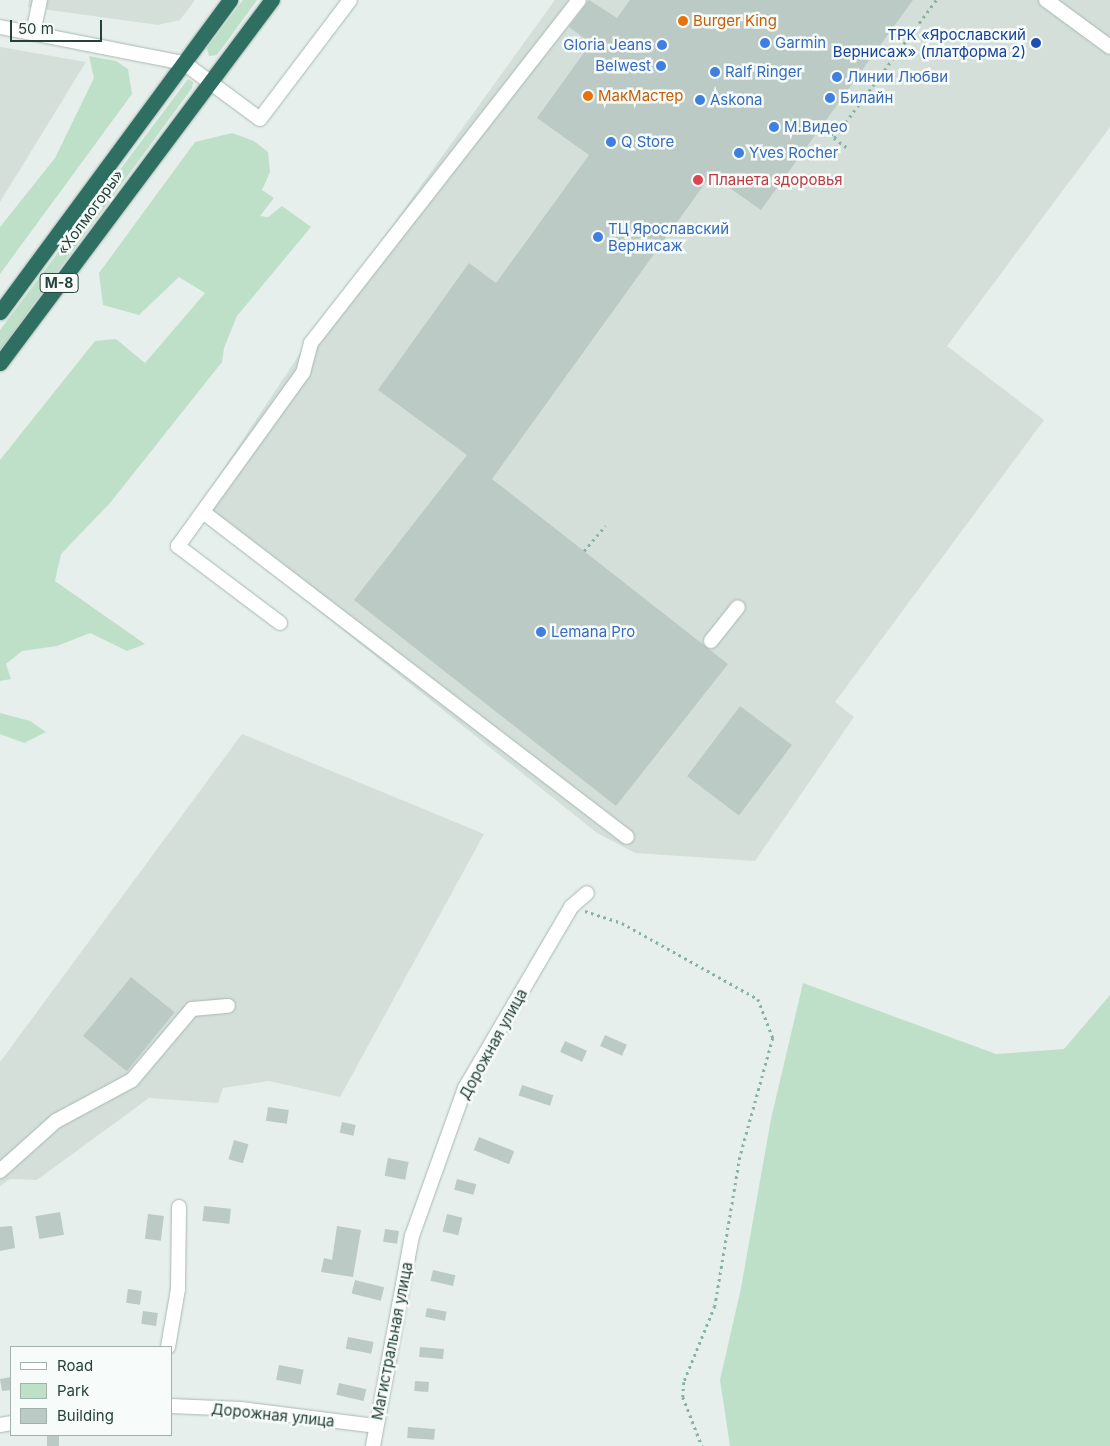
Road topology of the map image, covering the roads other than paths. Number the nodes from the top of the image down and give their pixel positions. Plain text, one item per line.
1 (40, 0) edge
2 (230, 0) edge
3 (272, 0) edge
4 (350, 0) edge
5 (580, 0) edge
6 (1046, 0) edge
7 (0, 27) edge
8 (33, 33) junction
9 (1110, 48) edge
10 (184, 63) junction
11 (209, 82) junction
12 (0, 312) edge
13 (0, 363) edge
14 (203, 512) junction
15 (738, 607) dead end
16 (280, 624) dead end
17 (711, 641) dead end
18 (627, 837) dead end
19 (587, 893) dead end
20 (228, 1006) dead end
21 (0, 1171) edge
22 (179, 1207) dead end
23 (412, 1236) joint
24 (168, 1346) edge
25 (172, 1406) edge
26 (375, 1426) junction
27 (373, 1446) edge

1 - 8 street
2 - 10 highway, М-8
3 - 11 highway, М-8
4 - 11 street
5 - 14 street
6 - 9 street
7 - 8 street
8 - 10 street
10 - 11 street
10 - 12 highway, «Холмогоры» / М-8
11 - 13 highway, «Холмогоры» / М-8
14 - 16 street
14 - 18 street
15 - 17 street
19 - 23 street, Дорожная улица
20 - 21 street
22 - 24 street
23 - 26 street, Магистральная улица
25 - 26 street, Дорожная улица
26 - 27 street, Магистральная улица

